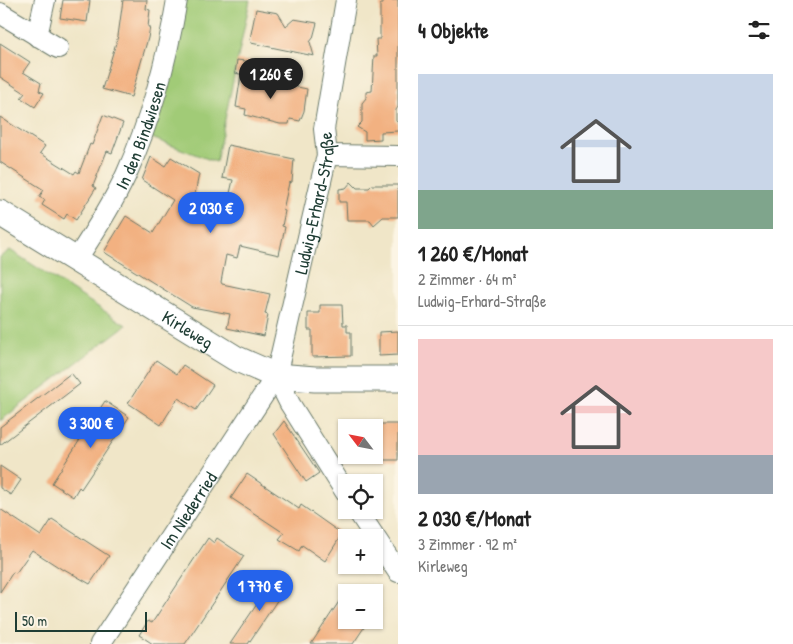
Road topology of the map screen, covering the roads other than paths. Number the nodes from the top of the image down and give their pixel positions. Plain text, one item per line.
1 (45, 0) edge
2 (177, 0) edge
3 (346, 0) edge
4 (0, 14) edge
5 (37, 36) junction
6 (58, 48) dead end
7 (327, 155) junction
8 (398, 156) edge
9 (0, 213) edge
10 (76, 260) junction
11 (276, 376) junction
12 (398, 379) edge
13 (338, 480) edge
14 (364, 519) edge
15 (398, 572) edge
16 (100, 644) edge

1 - 5 street
2 - 10 street, In den Bindwiesen
3 - 7 street, Ludwig-Erhard-Straße
4 - 5 street
5 - 6 street
7 - 8 street
7 - 11 street, Ludwig-Erhard-Straße
9 - 10 street, Kirleweg
10 - 11 street, Kirleweg
11 - 12 street, Kirleweg
11 - 13 street
11 - 16 street, Im Niederried
14 - 15 street

